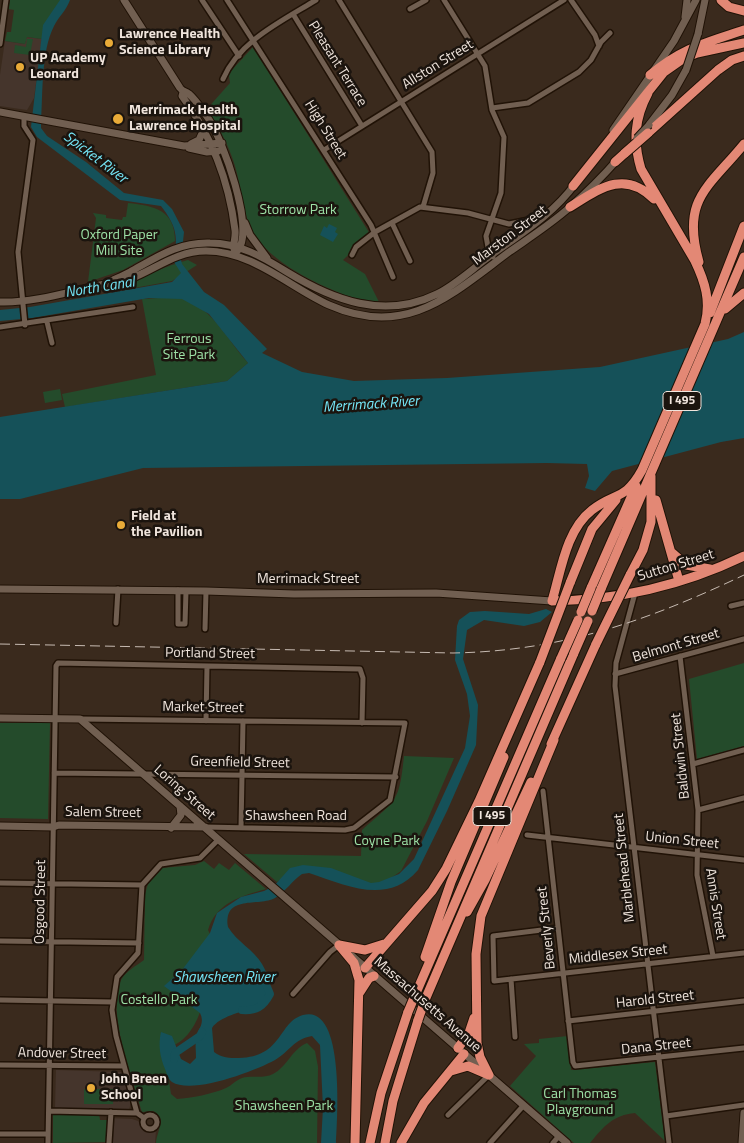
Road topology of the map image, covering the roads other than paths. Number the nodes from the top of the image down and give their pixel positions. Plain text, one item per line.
1 (6, 0) edge
2 (124, 0) edge
3 (202, 0) edge
4 (227, 0) edge
5 (316, 0) edge
6 (339, 0) edge
7 (426, 0) edge
8 (444, 0) edge
9 (564, 0) edge
10 (571, 0) edge
11 (687, 0) edge
12 (696, 0) edge
13 (705, 0) edge
14 (721, 0) edge
15 (410, 9) dead end
16 (2, 12) edge
17 (744, 12) edge
18 (293, 14) junction
19 (683, 27) junction
20 (744, 30) edge
21 (610, 33) dead end
22 (254, 40) junction
23 (744, 43) edge
24 (0, 44) edge
25 (599, 46) junction
26 (478, 54) junction
27 (239, 56) junction
28 (744, 56) edge
29 (650, 75) junction
30 (222, 79) dead end
31 (183, 92) junction
32 (648, 93) junction
33 (402, 101) junction
34 (492, 108) junction
35 (0, 112) edge
36 (25, 116) junction
37 (362, 126) junction
38 (204, 129) junction
39 (648, 129) junction
40 (744, 144) edge
41 (184, 146) junction
42 (223, 146) junction
43 (213, 149) junction
44 (324, 150) junction
45 (615, 162) joint
46 (573, 186) junction
47 (662, 206) junction
48 (423, 207) junction
49 (570, 207) junction
50 (546, 215) junction
51 (242, 216) junction
52 (492, 218) junction
53 (392, 223) junction
54 (744, 226) edge
55 (375, 232) junction
56 (237, 247) junction
57 (234, 254) junction
58 (352, 255) dead end
59 (744, 257) edge
60 (494, 259) junction
61 (269, 261) junction
62 (410, 261) dead end
63 (150, 265) junction
64 (702, 274) junction
65 (394, 277) dead end
66 (744, 293) edge
67 (0, 302) edge
68 (22, 303) junction
69 (133, 307) dead end
70 (47, 322) junction
71 (25, 323) junction
72 (0, 327) edge
73 (52, 343) dead end
74 (652, 488) junction
75 (620, 496) junction
76 (668, 547) junction
77 (744, 556) edge
78 (715, 569) junction
79 (679, 581) junction
80 (0, 589) edge
81 (118, 589) junction
82 (182, 591) junction
83 (206, 591) junction
84 (635, 592) junction
85 (615, 595) joint
86 (552, 601) junction
87 (744, 603) edge
88 (731, 606) dead end
89 (116, 623) dead end
90 (205, 629) dead end
91 (744, 639) edge
92 (680, 656) junction
93 (58, 663) joint
94 (208, 666) junction
95 (615, 674) junction
96 (521, 707) junction
97 (0, 718) edge
98 (56, 719) junction
99 (80, 719) junction
100 (206, 721) junction
101 (243, 722) junction
102 (362, 723) junction
103 (406, 723) joint
104 (554, 740) junction
105 (744, 750) edge
106 (693, 764) junction
107 (54, 773) junction
108 (142, 774) junction
109 (243, 774) junction
110 (396, 777) junction
111 (544, 792) dead end
112 (744, 798) edge
113 (180, 806) junction
114 (698, 810) junction
115 (0, 826) edge
116 (53, 827) junction
117 (205, 827) junction
118 (172, 828) junction
119 (241, 828) junction
120 (527, 835) dead end
121 (548, 838) junction
122 (218, 840) junction
123 (633, 847) junction
124 (698, 855) junction
125 (744, 860) edge
126 (0, 883) edge
127 (52, 885) junction
128 (142, 885) junction
129 (271, 886) joint
130 (558, 928) junction
131 (0, 941) edge
132 (51, 942) junction
133 (388, 942) junction
134 (139, 943) junction
135 (339, 945) junction
136 (448, 947) junction
137 (744, 953) edge
138 (713, 956) junction
139 (647, 964) junction
140 (365, 968) junction
141 (563, 973) junction
142 (423, 974) junction
143 (374, 976) junction
144 (511, 979) junction
145 (293, 994) dead end
146 (359, 995) junction
147 (0, 1000) edge
148 (744, 1000) edge
149 (51, 1001) junction
150 (113, 1002) junction
151 (476, 1011) junction
152 (653, 1011) junction
153 (568, 1021) junction
154 (515, 1037) dead end
155 (744, 1048) edge
156 (461, 1051) junction
157 (658, 1058) junction
158 (573, 1062) joint
159 (0, 1065) edge
160 (50, 1065) junction
161 (124, 1066) junction
162 (451, 1071) junction
163 (489, 1075) junction
164 (524, 1105) junction
165 (744, 1105) edge
166 (49, 1111) junction
167 (110, 1112) junction
168 (137, 1113) junction
169 (744, 1113) edge
170 (448, 1115) dead end
171 (666, 1116) junction
172 (144, 1118) dead end
173 (0, 1134) edge
174 (48, 1134) junction
175 (559, 1136) junction
176 (48, 1143) edge
177 (109, 1143) edge
178 (355, 1143) edge
179 (370, 1143) edge
180 (385, 1143) edge
181 (401, 1143) edge
182 (490, 1143) edge
183 (553, 1143) edge
184 (567, 1143) edge
185 (669, 1143) edge
186 (742, 1143) edge

1 - 16 street
2 - 31 main road
3 - 27 street
4 - 22 street, High Street
5 - 18 street
6 - 33 street
7 - 15 street
8 - 26 street
9 - 26 street, Allston Street
10 - 25 street
11 - 19 main road
12 - 19 main road, Marston Street
13 - 39 main road, bridge
14 - 17 highway
16 - 24 street
18 - 22 street
18 - 37 street, Pleasant Terrace
19 - 29 main road, Marston Street
20 - 29 highway
21 - 25 street
22 - 27 street
22 - 44 street, High Street
23 - 32 highway
25 - 34 street
26 - 33 street, Allston Street
26 - 34 street
27 - 30 street
28 - 39 highway
29 - 46 main road, Marston Street
31 - 38 main road
31 - 42 main road
32 - 46 highway
32 - 47 highway
33 - 37 street, Allston Street
33 - 48 street
34 - 52 street
35 - 36 main road
36 - 41 main road
36 - 68 street
37 - 44 street, Allston Street
38 - 41 main road
38 - 43 main road
39 - 45 highway, bridge
40 - 64 highway
41 - 43 main road
42 - 43 main road
42 - 51 main road
43 - 56 main road
44 - 55 street, High Street
45 - 49 main road, Marston Street
46 - 50 main road, Marston Street
47 - 49 highway
47 - 64 highway
48 - 52 street
48 - 53 street
49 - 60 main road, Marston Street
50 - 52 street
50 - 60 main road, Marston Street
51 - 56 main road
51 - 61 main road
52 - 60 street
53 - 55 street
53 - 62 street
54 - 142 highway, I 495, bridge
55 - 58 street
55 - 65 street, High Street
56 - 57 main road
56 - 61 main road, Marston Street
56 - 63 main road, Marston Street
57 - 60 main road, Marston Street
57 - 63 main road
59 - 136 highway, I 495, bridge
60 - 61 main road, Marston Street
63 - 68 main road
64 - 75 highway
66 - 74 highway
67 - 68 main road
68 - 71 street
69 - 70 street
70 - 71 street
70 - 73 street
71 - 72 street
74 - 76 highway
74 - 104 highway, bridge
75 - 86 highway
75 - 96 highway, bridge
76 - 78 highway
76 - 79 highway
77 - 78 highway, Sutton Street
78 - 79 highway, Sutton Street
79 - 84 highway, Sutton Street
80 - 81 main road, Merrimack Street
81 - 82 main road, Merrimack Street
81 - 89 street
82 - 82 street
82 - 83 main road, Merrimack Street
83 - 86 main road, Merrimack Street
83 - 90 street
84 - 85 highway, Sutton Street
84 - 95 street, Marblehead Street
85 - 86 highway, Merrimack Street
87 - 88 street
91 - 92 street, Belmont Street
92 - 95 street, Belmont Street
92 - 106 street, Baldwin Street
93 - 94 street, Portland Street
93 - 98 street, Osgood Street
94 - 100 street
94 - 102 street, Portland Street
95 - 123 street, Marblehead Street
96 - 133 highway
96 - 142 highway
97 - 98 main road, Market Street
98 - 99 main road, Market Street
98 - 107 street, Osgood Street
99 - 100 street, Market Street
99 - 108 main road, Loring Street
100 - 101 street, Market Street
101 - 102 street, Market Street
101 - 109 street
102 - 103 street, Market Street
103 - 110 street, Shawsheen Road
104 - 136 highway
104 - 151 highway
105 - 106 street
106 - 114 street, Baldwin Street
107 - 108 street, Greenfield Street
107 - 116 street, Osgood Street
108 - 109 street, Greenfield Street
108 - 113 main road, Loring Street
109 - 110 street, Greenfield Street
109 - 119 street
110 - 119 street, Shawsheen Road
111 - 121 street, Beverly Street
112 - 114 street
113 - 117 main road, Loring Street
113 - 118 main road
114 - 124 street, Baldwin Street
115 - 116 main road, Salem Street
116 - 118 main road, Salem Street
116 - 127 street, Osgood Street
117 - 118 main road, Salem Street
117 - 119 street, Shawsheen Road
117 - 122 main road, Loring Street
120 - 121 street, Union Street
121 - 123 street, Union Street
121 - 130 street, Beverly Street
122 - 128 street
122 - 129 main road, Loring Street
123 - 124 street, Union Street
123 - 139 street, Marblehead Street
124 - 125 street, Union Street
124 - 138 street, Annis Street
126 - 127 street
127 - 128 street
127 - 132 street, Osgood Street
128 - 134 street
129 - 135 main road, Massachusetts Avenue
130 - 141 street, Beverly Street
130 - 144 street, Middlesex Street
131 - 132 street
132 - 134 street
132 - 149 street, Osgood Street
133 - 135 highway
133 - 140 highway
134 - 150 street
135 - 140 main road, Massachusetts Avenue
135 - 145 street
135 - 146 highway
136 - 180 highway, I 495, bridge
137 - 138 street, Middlesex Street
138 - 139 street, Middlesex Street
139 - 141 street, Middlesex Street
139 - 152 street, Marblehead Street
140 - 143 main road, Massachusetts Avenue
141 - 144 street, Middlesex Street
141 - 153 street, Beverly Street
142 - 179 highway, I 495, bridge
143 - 146 highway
143 - 156 main road, Massachusetts Avenue
144 - 154 street
146 - 178 highway
147 - 149 street
148 - 152 street, Harold Street
149 - 150 street
149 - 160 street, Osgood Street
150 - 161 street
151 - 156 highway
151 - 163 highway
152 - 153 street, Harold Street
152 - 157 street, Marblehead Street
153 - 158 street, Beverly Street
155 - 157 street, Dana Street
156 - 162 highway
156 - 163 main road, Massachusetts Avenue
157 - 158 street, Dana Street
157 - 171 street, Marblehead Street
159 - 160 street, Andover Street
160 - 161 street, Andover Street
160 - 166 street, Osgood Street
161 - 168 street
162 - 163 highway
162 - 181 highway
163 - 164 main road, Massachusetts Avenue
163 - 170 street
164 - 175 main road, Massachusetts Avenue
164 - 182 street
165 - 171 street
166 - 167 street
166 - 174 street, Osgood Street
167 - 168 street
167 - 177 street
168 - 172 street
169 - 186 main road
171 - 185 street, Marblehead Street
173 - 174 street
174 - 176 street, Osgood Street
175 - 183 street
175 - 184 main road, Massachusetts Avenue

